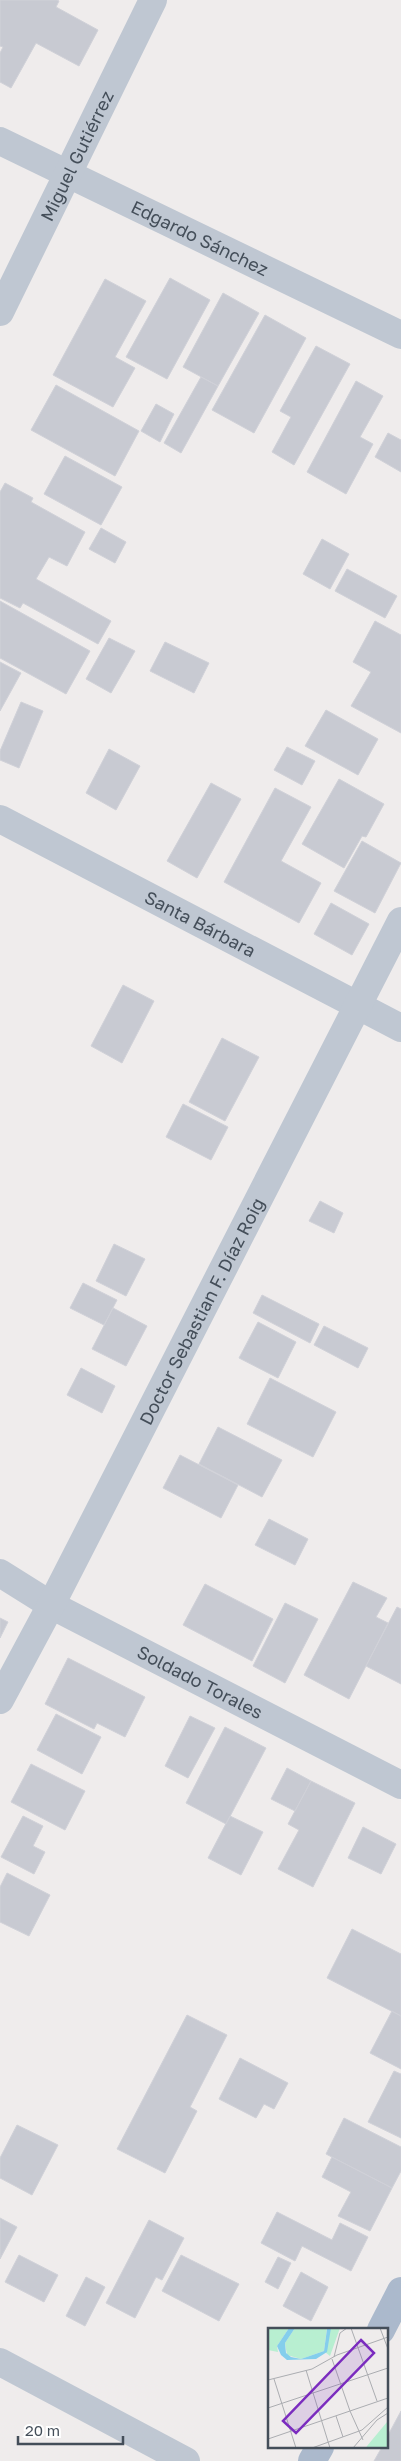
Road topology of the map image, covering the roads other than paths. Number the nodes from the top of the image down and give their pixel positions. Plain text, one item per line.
1 (153, 0) edge
2 (0, 141) edge
3 (67, 173) junction
4 (0, 312) edge
5 (401, 335) edge
6 (0, 819) edge
7 (401, 921) edge
8 (358, 1006) junction
9 (401, 1028) edge
10 (0, 1573) edge
11 (51, 1605) junction
12 (0, 1700) edge
13 (401, 1785) edge
14 (401, 2291) edge
15 (382, 2328) edge
16 (0, 2362) edge
17 (319, 2448) edge
18 (186, 2461) edge
19 (312, 2461) edge

1 - 3 street, Miguel Gutiérrez
2 - 3 street, Edgardo Sánchez
3 - 4 street, Miguel Gutiérrez
3 - 5 street, Edgardo Sánchez
6 - 8 street, Santa Bárbara
7 - 8 street, Doctor Sebastian F. Díaz Roig
8 - 9 street, Santa Bárbara
8 - 11 street, Doctor Sebastian F. Díaz Roig
10 - 11 street, Soldado Torales
11 - 12 street, Doctor Sebastian F. Díaz Roig
11 - 13 street, Soldado Torales
14 - 15 main road
16 - 18 street
17 - 19 main road

